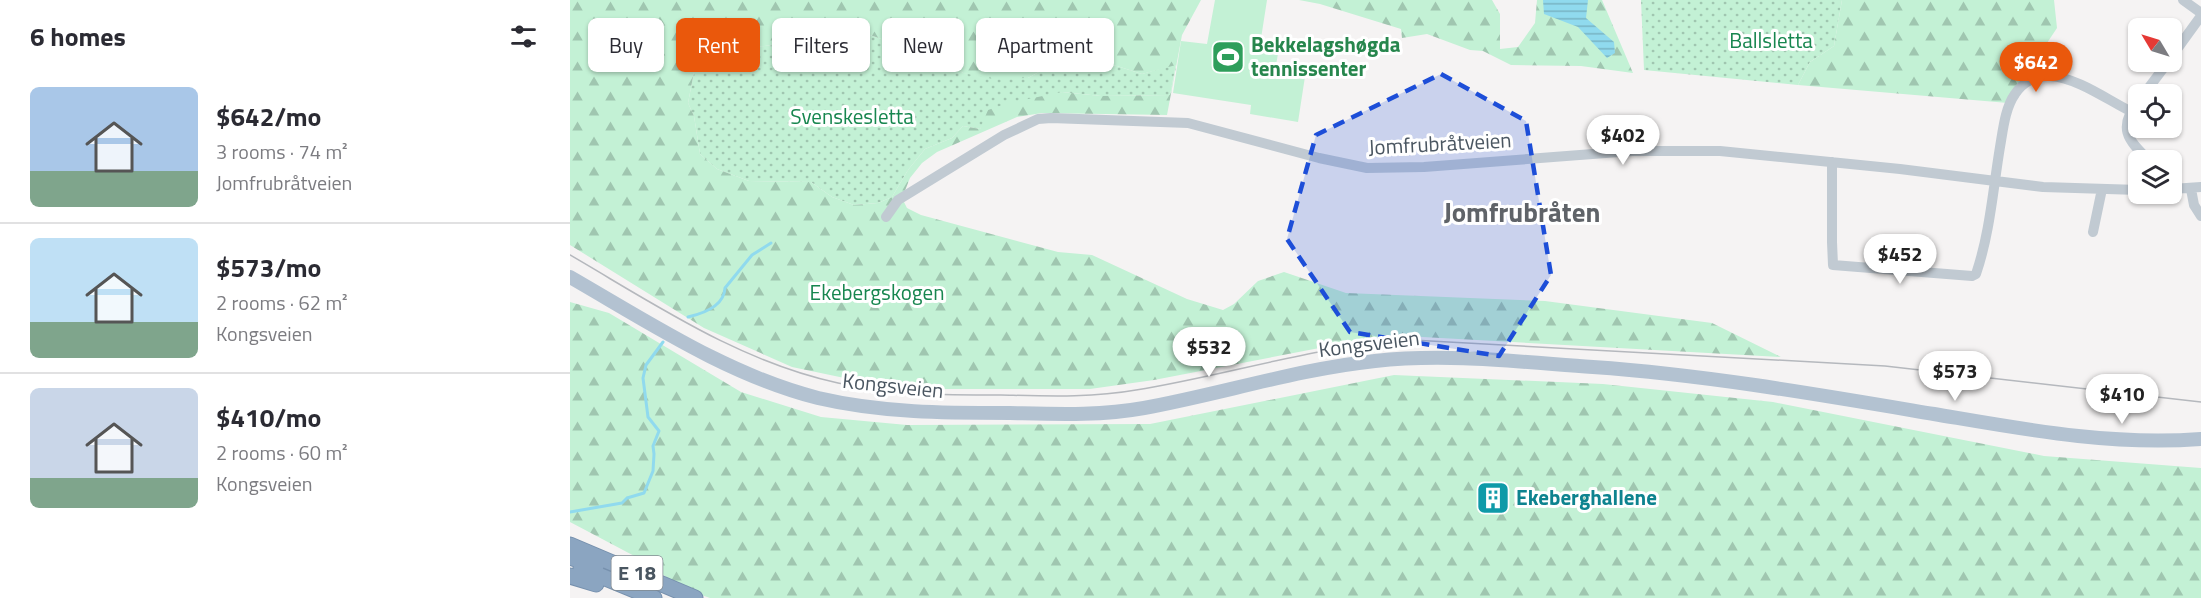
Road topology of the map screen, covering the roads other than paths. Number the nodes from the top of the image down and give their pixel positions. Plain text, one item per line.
1 (2183, 0) edge
2 (2201, 14) edge
3 (2182, 42) edge
4 (2128, 110) edge
5 (2130, 138) edge
6 (2140, 150) edge
7 (1832, 162) junction
8 (1994, 181) junction
9 (2196, 188) edge
10 (2102, 189) junction
11 (2128, 190) edge
12 (2201, 216) edge
13 (886, 217) dead end
14 (2093, 232) dead end
15 (570, 277) edge
16 (2201, 439) edge
17 (570, 545) edge
18 (570, 557) edge
19 (570, 565) edge
20 (570, 576) edge
21 (633, 598) edge
22 (654, 598) edge
23 (674, 598) edge
24 (695, 598) edge

1 - 2 street
2 - 3 street
4 - 8 street
5 - 6 street
7 - 8 street, Jomfrubråtveien
7 - 8 street
7 - 13 street, Jomfrubråtveien
8 - 10 street, Jomfrubråtveien
9 - 12 street
10 - 11 street, Jomfrubråtveien
10 - 14 street
15 - 16 main road, Kongsveien
17 - 24 highway, E 18
18 - 23 highway, E 18
19 - 22 highway, E 18
20 - 21 highway, E 18

